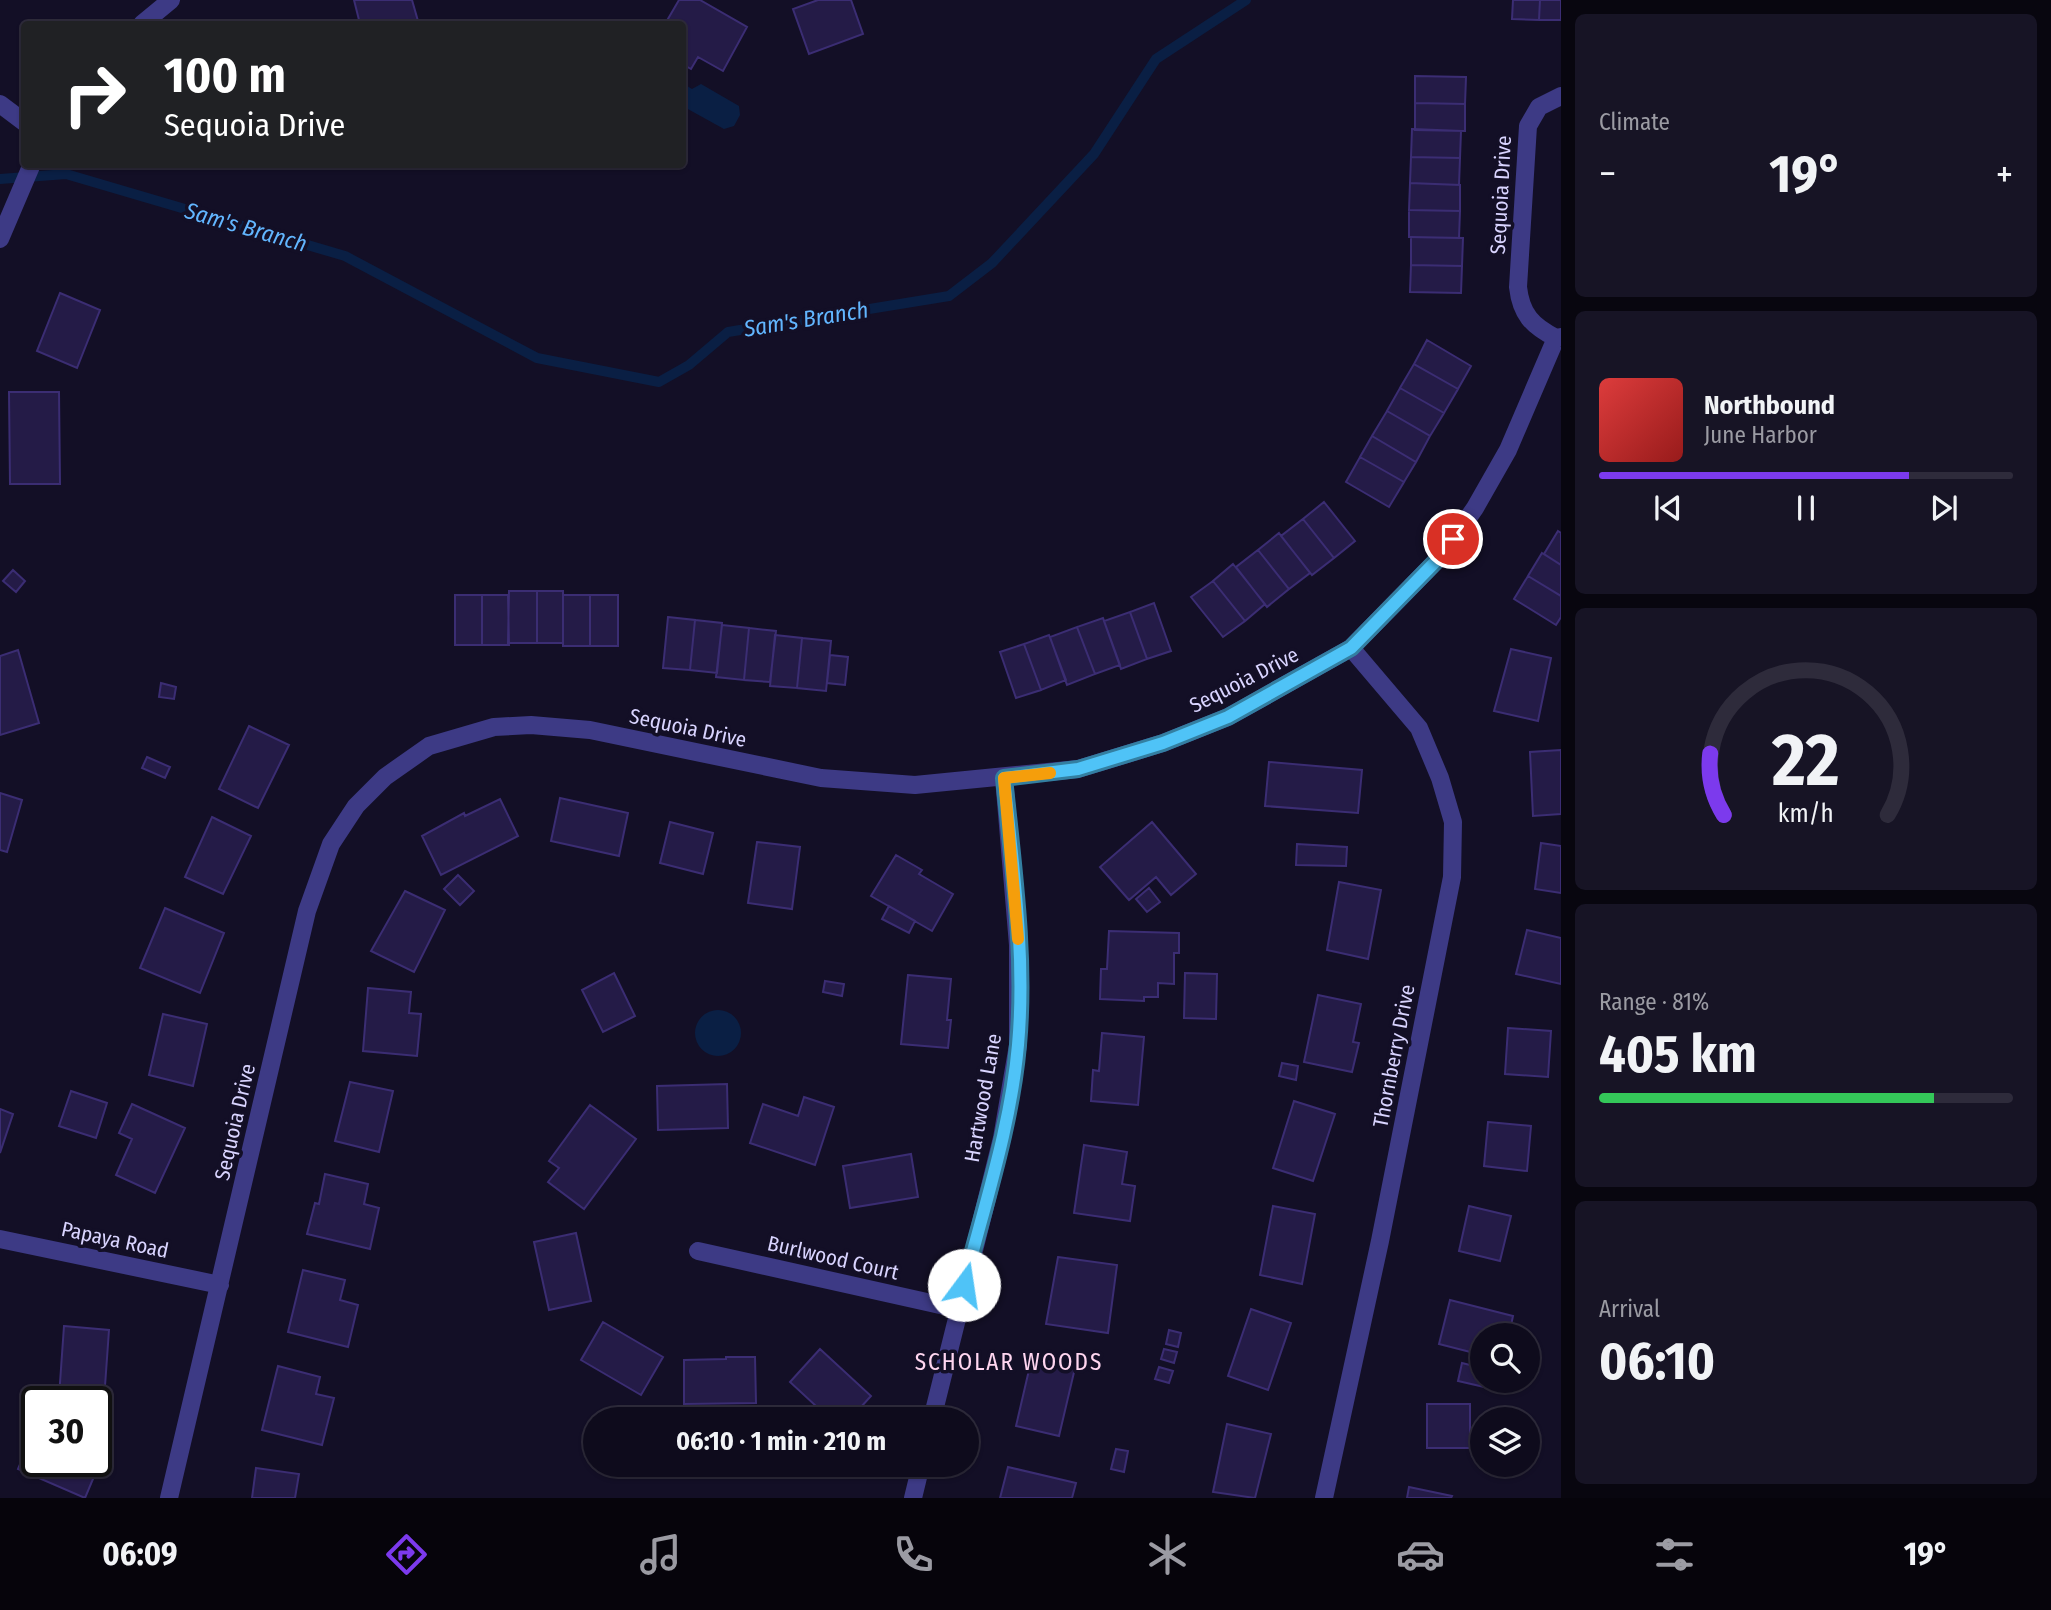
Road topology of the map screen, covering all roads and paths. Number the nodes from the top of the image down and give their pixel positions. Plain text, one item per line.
1 (171, 0) edge
2 (146, 21) edge
3 (1561, 96) edge
4 (0, 104) edge
5 (21, 120) edge
6 (30, 168) edge
7 (0, 239) edge
8 (1558, 337) edge
9 (1351, 648) junction
10 (1004, 778) junction
11 (0, 1239) edge
12 (698, 1251) dead end
13 (220, 1285) junction
14 (958, 1309) junction
15 (935, 1407) edge
16 (918, 1477) edge
17 (169, 1498) edge
18 (913, 1498) edge
19 (1324, 1498) edge

1 - 2 street
3 - 8 street, Sequoia Drive
4 - 5 street
6 - 7 street
8 - 9 street, Sequoia Drive
9 - 10 street, Sequoia Drive
9 - 19 street, Thornberry Drive
10 - 13 street, Sequoia Drive
10 - 14 street, Hartwood Lane
11 - 13 street, Papaya Road
12 - 14 street, Burlwood Court
13 - 17 street, Sequoia Drive
14 - 15 street, Hartwood Lane
16 - 18 street

